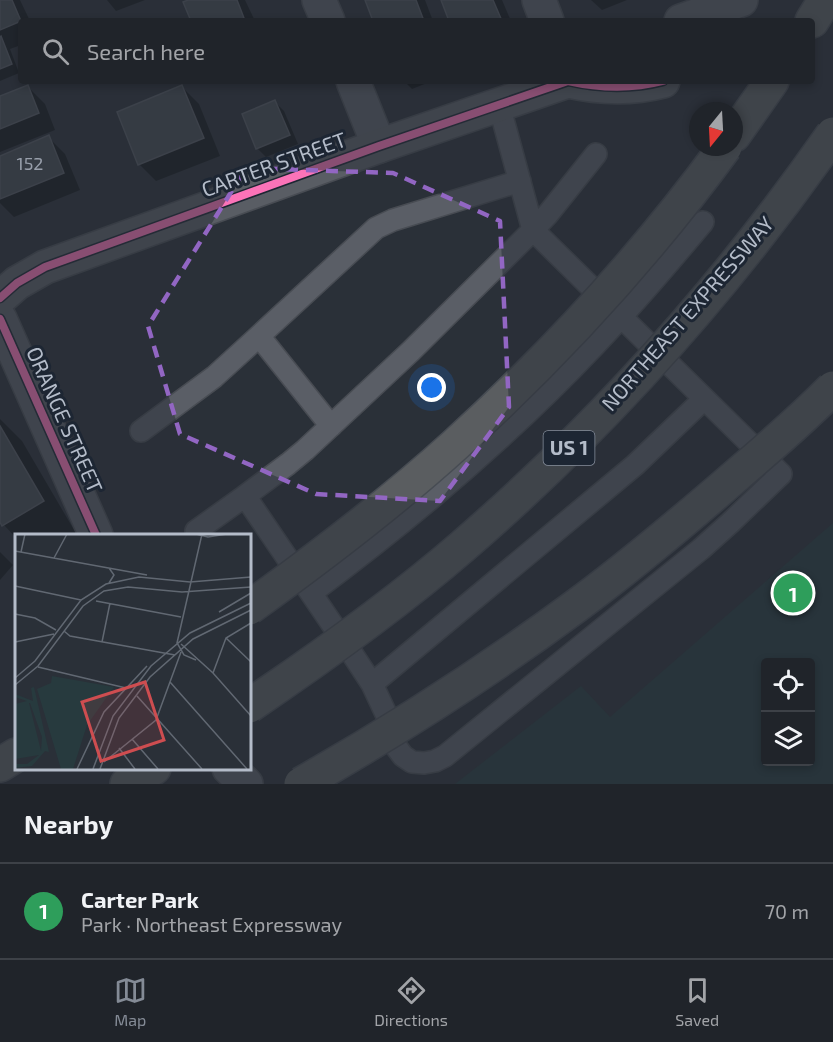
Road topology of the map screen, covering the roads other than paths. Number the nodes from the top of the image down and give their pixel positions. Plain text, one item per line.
1 (319, 0) edge
2 (539, 0) edge
3 (741, 0) edge
4 (825, 0) edge
5 (327, 18) edge
6 (546, 18) edge
7 (690, 18) edge
8 (814, 18) edge
9 (833, 23) edge
10 (815, 29) edge
11 (355, 84) edge
12 (559, 84) edge
13 (581, 84) edge
14 (647, 84) edge
15 (770, 84) edge
16 (499, 105) junction
17 (743, 122) edge
18 (833, 134) edge
19 (380, 146) junction
20 (596, 154) dead end
21 (719, 156) edge
22 (520, 181) junction
23 (703, 222) dead end
24 (533, 230) junction
25 (0, 298) edge
26 (621, 317) junction
27 (0, 319) edge
28 (259, 336) junction
29 (833, 388) edge
30 (704, 399) junction
31 (331, 426) junction
32 (141, 432) dead end
33 (245, 496) junction
34 (195, 531) dead end
35 (96, 534) edge
36 (311, 593) junction
37 (250, 607) edge
38 (372, 684) junction
39 (250, 705) edge
40 (152, 769) edge
41 (230, 769) edge
42 (128, 784) edge
43 (246, 784) edge
44 (301, 784) edge

1 - 5 street
2 - 6 street
3 - 7 street
4 - 8 highway
9 - 10 street
11 - 19 street
12 - 16 street, CARTER STREET
13 - 14 street, CARTER STREET
15 - 17 highway
16 - 19 street, CARTER STREET
16 - 22 lane
18 - 39 highway, NORTHEAST EXPRESSWAY / US 1, bridge
19 - 25 street, CARTER STREET
20 - 24 lane
21 - 37 highway, bridge
22 - 24 lane
22 - 28 lane
23 - 26 lane
24 - 26 lane
24 - 31 lane
26 - 30 lane
26 - 36 lane
27 - 35 street, ORANGE STREET
28 - 31 lane
28 - 32 lane
29 - 44 highway, bridge
30 - 38 lane
30 - 38 lane
31 - 33 lane
33 - 34 lane
33 - 36 lane
36 - 38 lane
40 - 42 highway
41 - 43 street

